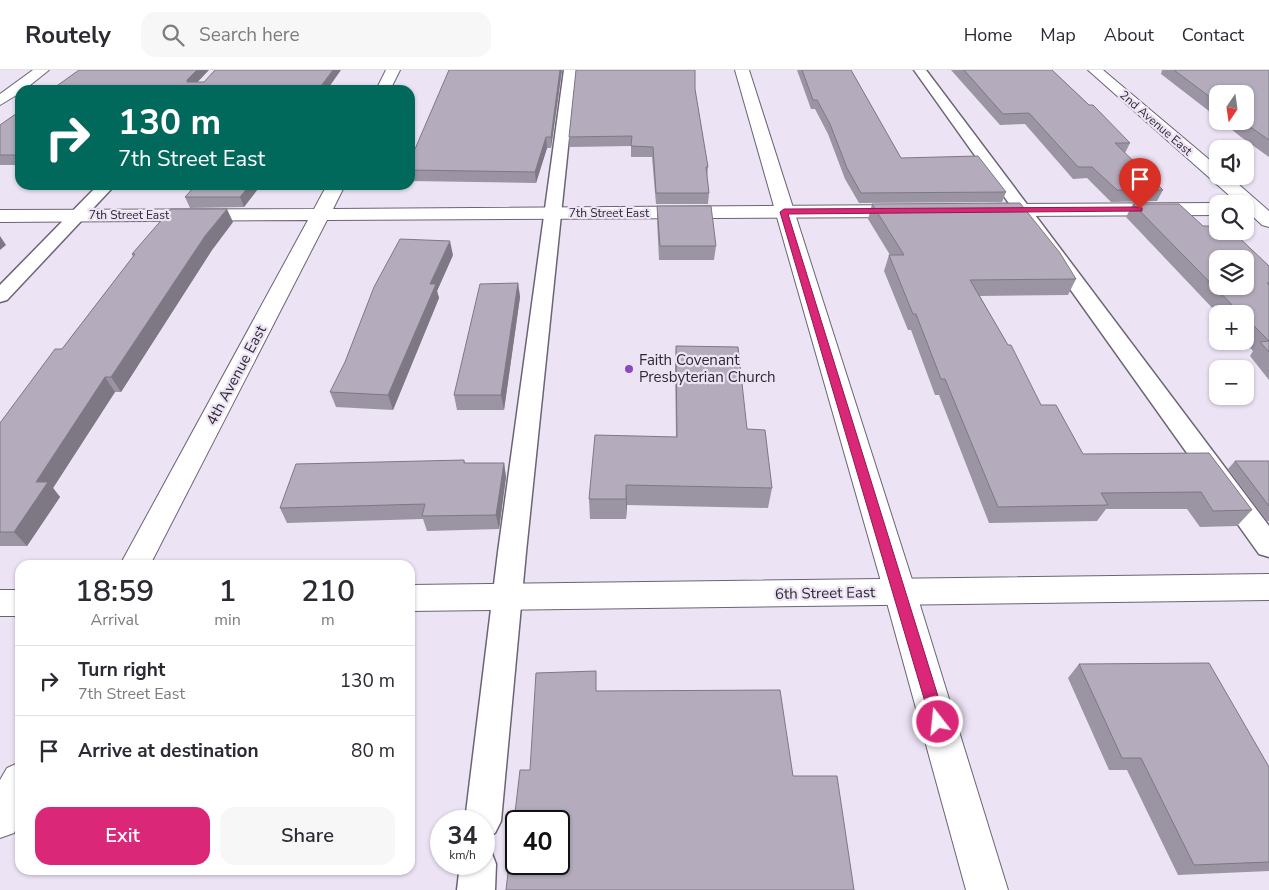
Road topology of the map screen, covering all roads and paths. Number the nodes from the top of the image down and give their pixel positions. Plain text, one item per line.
1 (42, 70) edge
2 (393, 70) edge
3 (570, 70) edge
4 (742, 70) edge
5 (920, 70) edge
6 (1095, 70) edge
7 (21, 85) edge
8 (386, 85) edge
9 (15, 89) edge
10 (0, 100) edge
11 (1209, 168) edge
12 (1228, 185) edge
13 (102, 190) edge
14 (334, 190) edge
15 (1209, 209) edge
16 (973, 210) edge
17 (1023, 210) junction
18 (923, 211) edge
19 (784, 212) junction
20 (1260, 212) edge
21 (553, 213) junction
22 (322, 214) junction
23 (0, 216) edge
24 (77, 216) junction
25 (0, 296) edge
26 (1269, 546) edge
27 (138, 560) edge
28 (1269, 587) edge
29 (900, 592) junction
30 (508, 597) junction
31 (415, 598) edge
32 (0, 603) edge
33 (15, 603) edge
34 (15, 790) edge
35 (484, 810) edge
36 (0, 819) edge
37 (477, 875) edge
38 (476, 890) edge
39 (987, 890) edge

1 - 7 street
2 - 8 street
3 - 21 lane
4 - 19 street
5 - 17 lane
6 - 11 street, 2nd Avenue East
9 - 10 street
12 - 20 street, 2nd Avenue East
13 - 24 lane
14 - 22 street, 4th Avenue East
15 - 17 street
16 - 17 street
17 - 26 lane
18 - 19 street, 7th Street East
19 - 21 street, 7th Street East
19 - 29 street
21 - 22 street, 7th Street East
21 - 30 lane
22 - 24 street, 7th Street East
22 - 27 street, 4th Avenue East
23 - 24 street, 7th Street East
24 - 25 lane
28 - 29 street, 6th Street East
29 - 30 street, 6th Street East
29 - 39 street
30 - 31 street, 6th Street East
30 - 35 lane
32 - 33 street
34 - 36 street
37 - 38 lane

